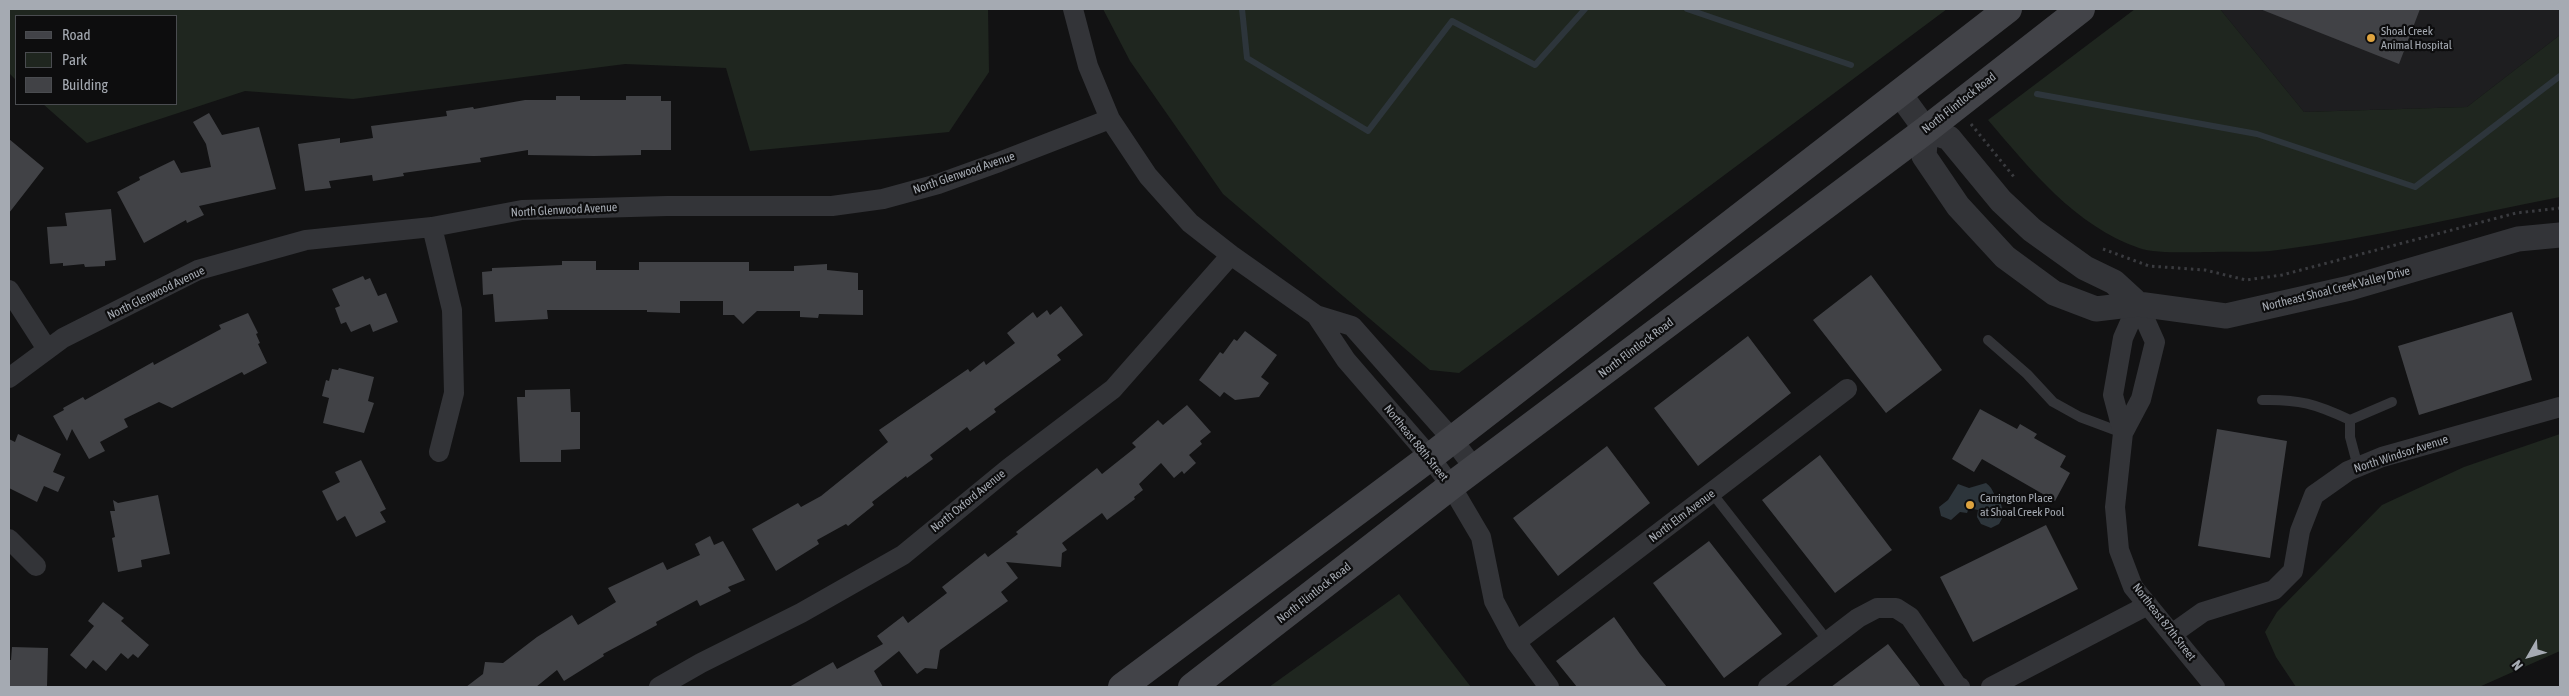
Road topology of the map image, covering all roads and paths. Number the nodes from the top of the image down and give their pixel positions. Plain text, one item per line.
1 (1072, 9) edge
2 (2008, 9) edge
3 (2081, 9) edge
4 (1899, 93) junction
5 (1110, 119) junction
6 (1971, 123) dead end
7 (1926, 130) junction
8 (2019, 183) dead end
9 (2560, 208) edge
10 (432, 227) junction
11 (2560, 236) edge
12 (2096, 246) dead end
13 (1231, 255) junction
14 (9, 290) edge
15 (2138, 304) junction
16 (1316, 315) junction
17 (1988, 340) dead end
18 (47, 349) junction
19 (9, 378) edge
20 (1847, 389) dead end
21 (2262, 400) dead end
22 (2392, 402) dead end
23 (2560, 407) edge
24 (2350, 420) junction
25 (2123, 433) junction
26 (1453, 440) junction
27 (439, 452) dead end
28 (1430, 457) junction
29 (2358, 467) junction
30 (1475, 469) junction
31 (1452, 486) junction
32 (1712, 493) junction
33 (9, 539) edge
34 (36, 566) dead end
35 (2148, 605) junction
36 (2172, 634) junction
37 (1828, 641) junction
38 (1516, 642) junction
39 (659, 687) edge
40 (1122, 687) edge
41 (1192, 687) edge
42 (1549, 687) edge
43 (1768, 687) edge
44 (1960, 687) edge
45 (1991, 687) edge
46 (2215, 687) edge

1 - 5 street, Northeast 88th Street
2 - 4 main road
3 - 7 main road, North Flintlock Road
4 - 7 street
4 - 26 main road
5 - 10 street, North Glenwood Avenue
5 - 13 street, Northeast 88th Street
6 - 8 path
7 - 15 street
7 - 15 street, Northeast Shoal Creek Valley Drive
7 - 30 main road, North Flintlock Road
9 - 12 path
10 - 18 street, North Glenwood Avenue
10 - 27 street
11 - 15 street, Northeast Shoal Creek Valley Drive
13 - 16 street, Northeast 88th Street
13 - 39 street, North Oxford Avenue
14 - 18 street
15 - 25 street, Northeast 87th Street
15 - 25 street, Northeast 87th Street
16 - 26 street, Northeast 88th Street
16 - 28 street, Northeast 88th Street
17 - 25 lane
18 - 19 street, North Glenwood Avenue
20 - 32 street, North Elm Avenue
21 - 24 lane
22 - 24 lane
23 - 29 street, North Windsor Avenue
24 - 29 lane
25 - 35 street, Northeast 87th Street
26 - 28 main road
26 - 30 street
28 - 31 street, Northeast 88th Street
28 - 40 main road
29 - 36 street, North Windsor Avenue
30 - 31 main road, North Flintlock Road
31 - 38 street, Northeast 88th Street
31 - 41 main road, North Flintlock Road
32 - 37 lane
32 - 38 street, North Elm Avenue
33 - 34 street
35 - 36 street, Northeast 87th Street
35 - 45 street
36 - 46 street, Northeast 87th Street
37 - 43 street
37 - 44 street
38 - 42 street, Northeast 88th Street

